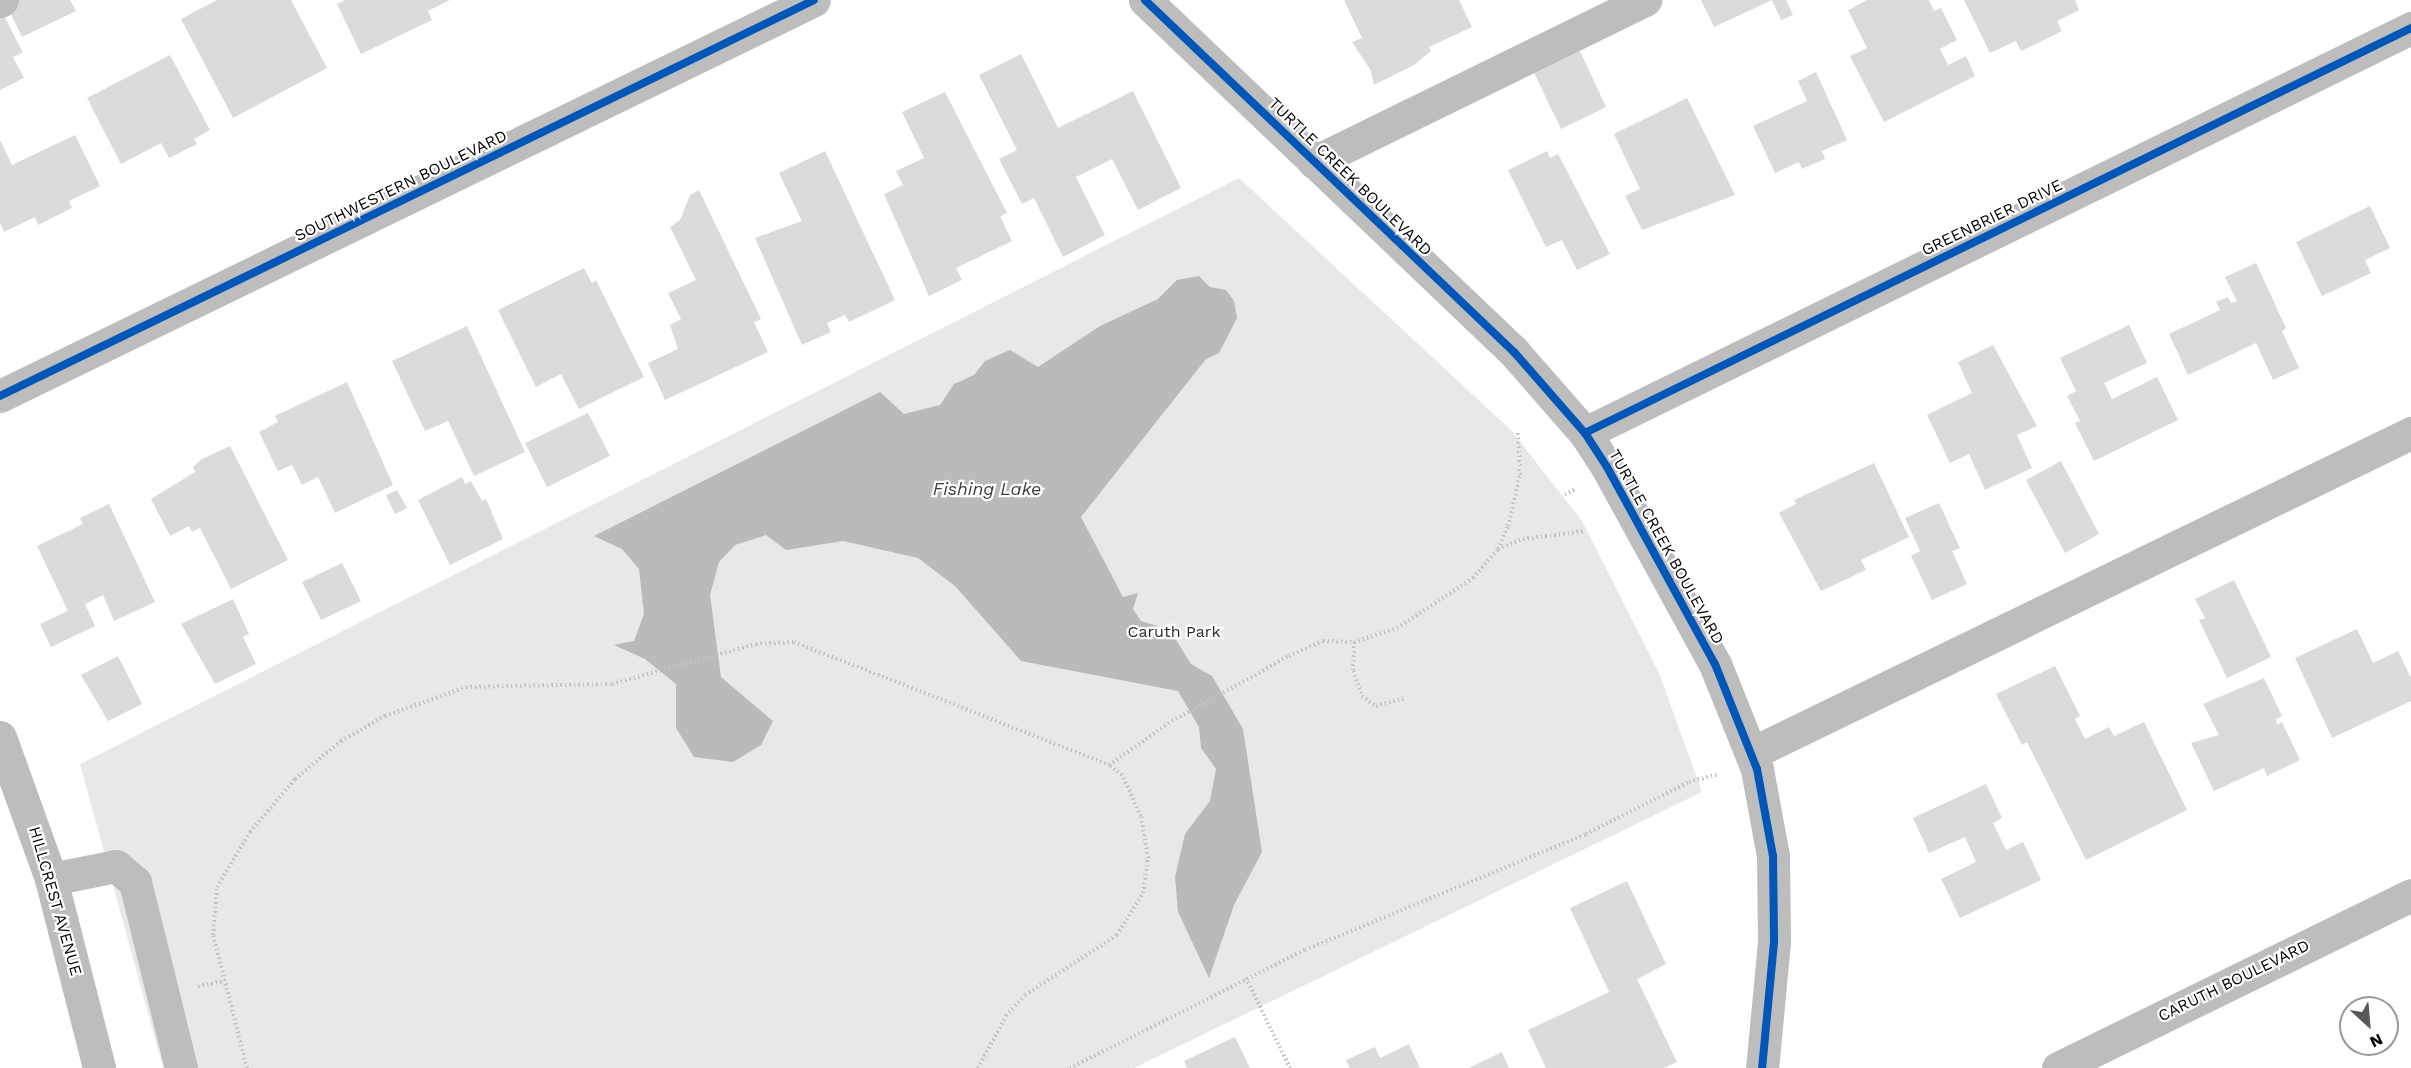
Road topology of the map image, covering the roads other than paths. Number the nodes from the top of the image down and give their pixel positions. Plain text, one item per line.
1 (814, 0) edge
2 (1145, 0) edge
3 (1645, 0) edge
4 (2411, 28) edge
5 (1314, 162) junction
6 (0, 396) edge
7 (1585, 433) junction
8 (2411, 433) edge
9 (0, 737) edge
10 (1752, 753) junction
11 (11, 798) edge
12 (51, 879) junction
13 (2411, 895) edge
14 (99, 1068) edge
15 (181, 1068) edge
16 (1762, 1068) edge
17 (2058, 1068) edge

1 - 6 street, SOUTHWESTERN BOULEVARD
2 - 5 street, TURTLE CREEK BOULEVARD
3 - 5 street
4 - 7 street, GREENBRIER DRIVE
5 - 7 street, TURTLE CREEK BOULEVARD
7 - 10 street, TURTLE CREEK BOULEVARD
8 - 10 street
9 - 11 street, HILLCREST AVENUE
10 - 16 street, TURTLE CREEK BOULEVARD
11 - 12 street, HILLCREST AVENUE
12 - 14 street, HILLCREST AVENUE
12 - 15 street
13 - 17 street, CARUTH BOULEVARD

